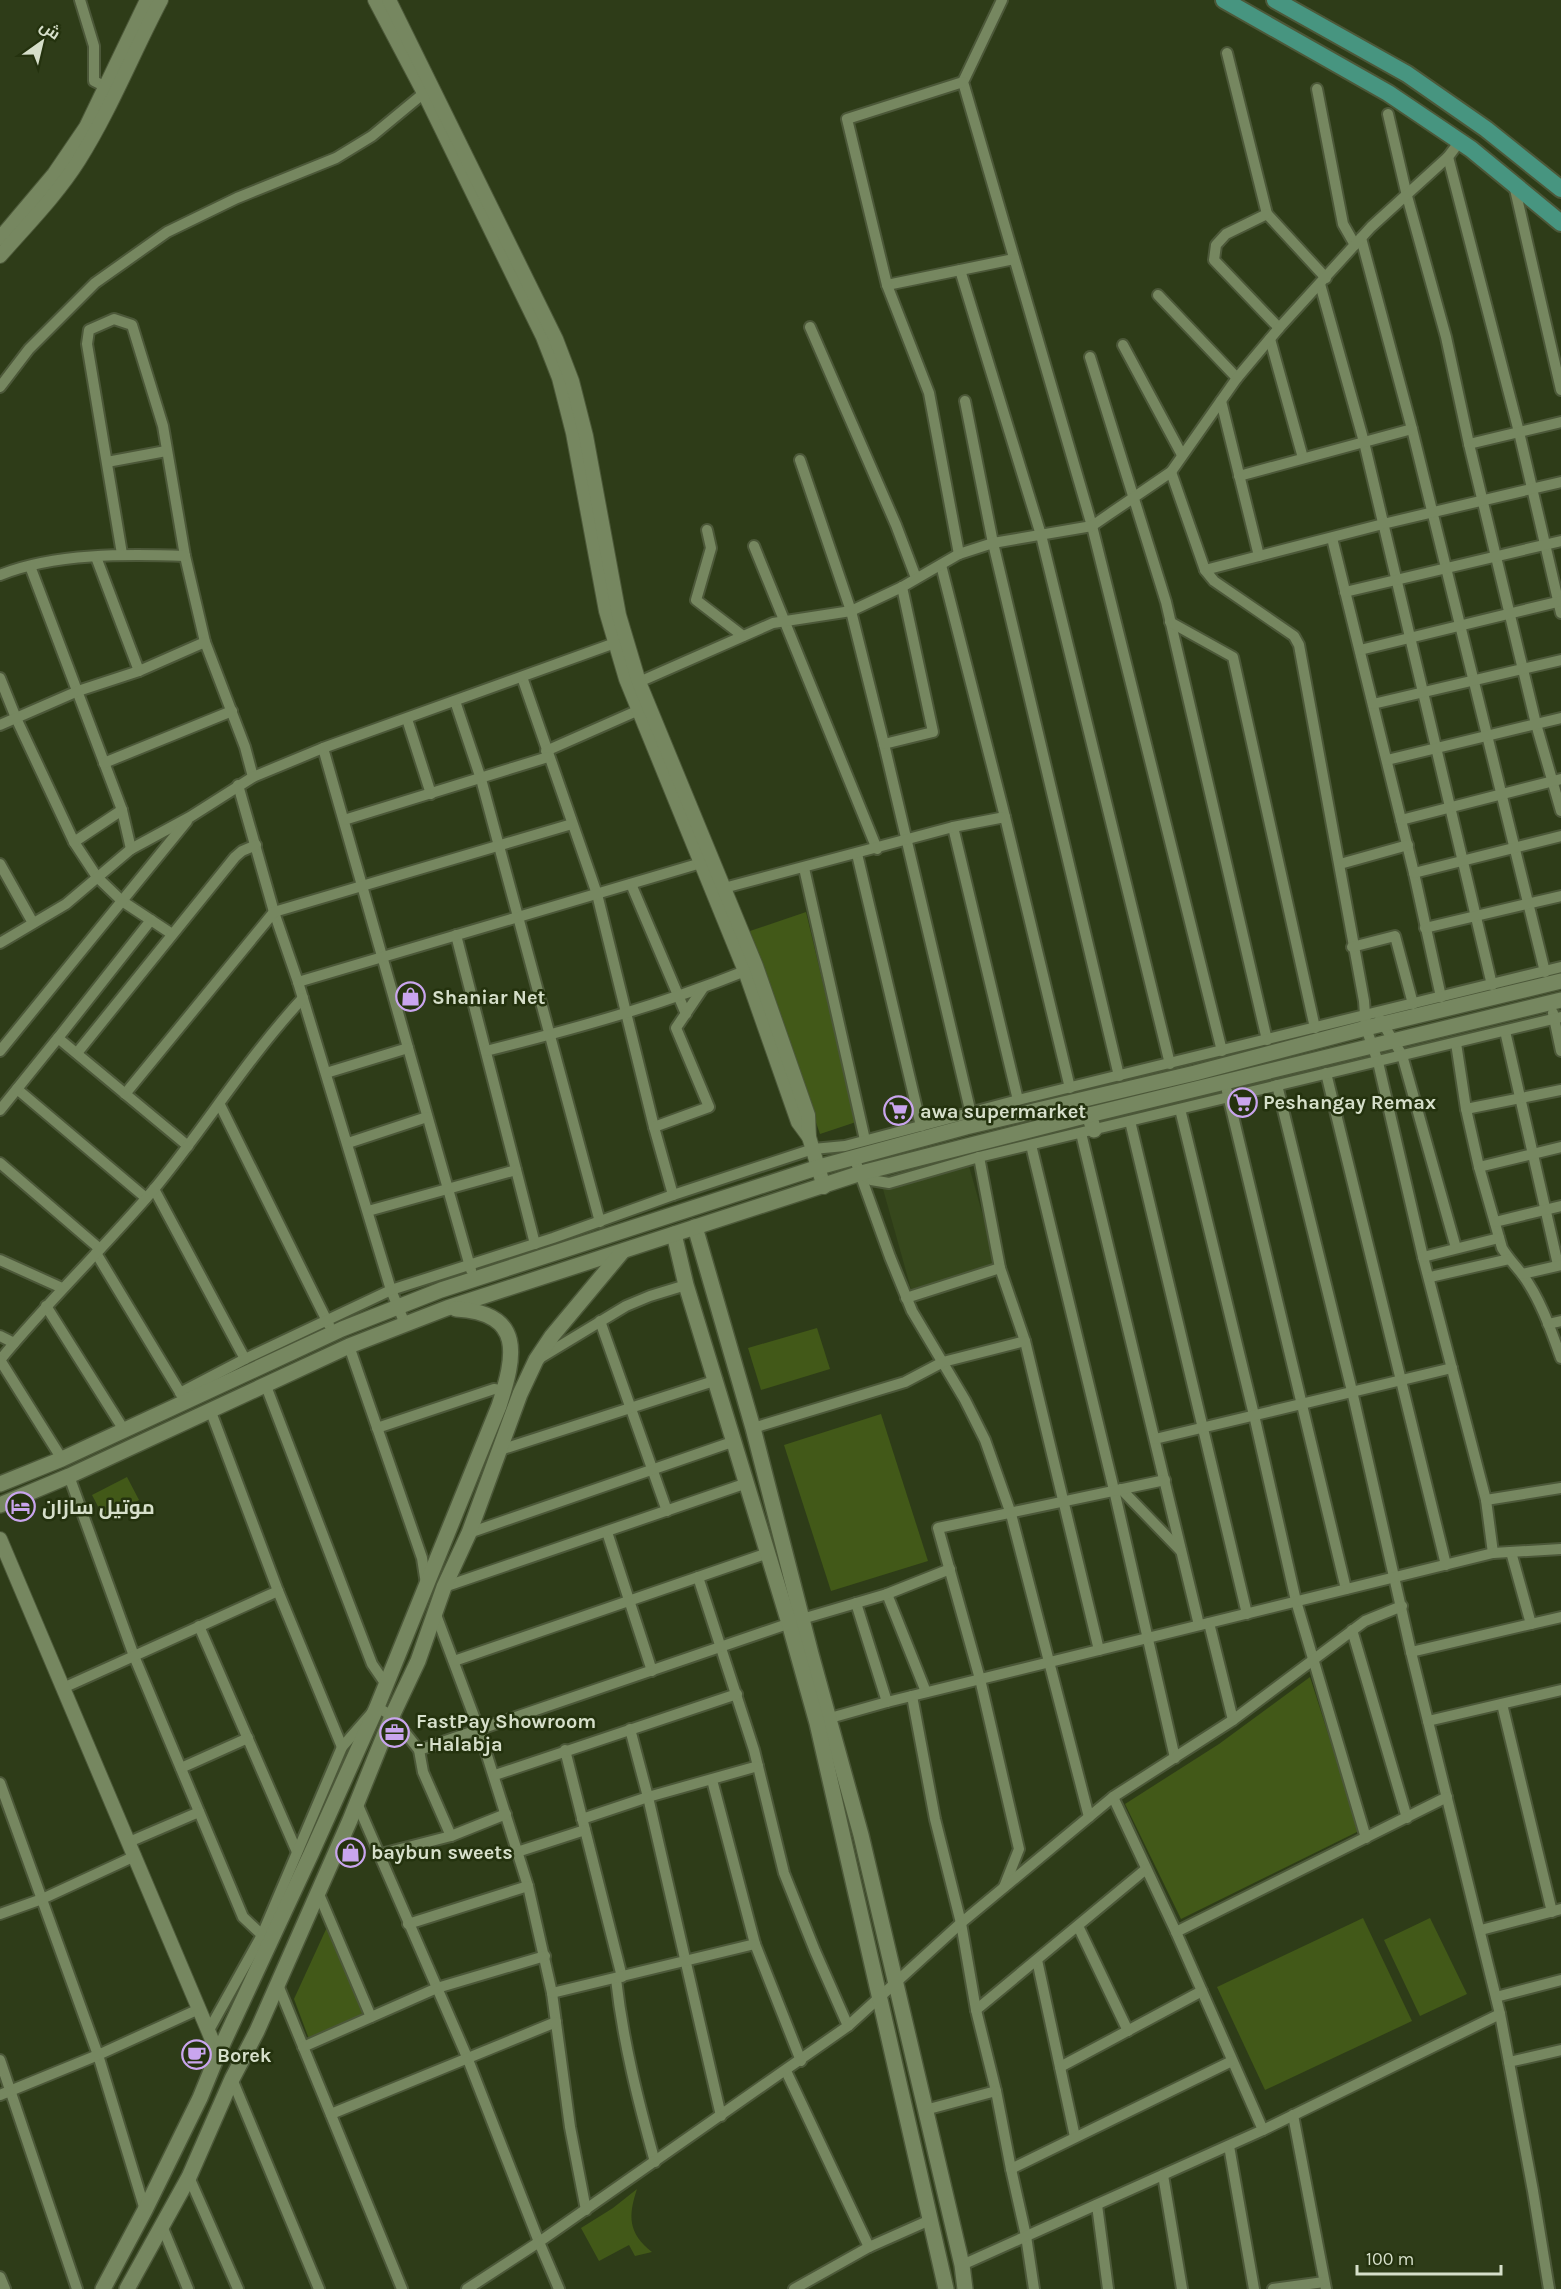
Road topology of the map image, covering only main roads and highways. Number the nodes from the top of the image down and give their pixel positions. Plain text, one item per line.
1 (1224, 0) edge
2 (1275, 0) edge
3 (1561, 189) edge
4 (1560, 224) edge
5 (1561, 981) edge
6 (1555, 1001) edge
7 (695, 1227) junction
8 (674, 1234) junction
9 (623, 1251) junction
10 (447, 1308) junction
11 (506, 1409) junction
12 (0, 1484) edge
13 (0, 1504) edge
14 (796, 1621) junction
15 (823, 1720) junction
16 (944, 2288) edge
17 (103, 2289) edge
18 (127, 2289) edge
19 (965, 2289) edge

1 - 4 main road
2 - 3 main road
5 - 12 main road
6 - 7 main road
7 - 8 main road
7 - 14 main road
8 - 9 main road
8 - 14 main road
9 - 10 main road
9 - 11 main road
10 - 11 main road
10 - 13 main road
11 - 17 main road
11 - 18 main road
14 - 15 main road
15 - 16 main road
15 - 19 main road

